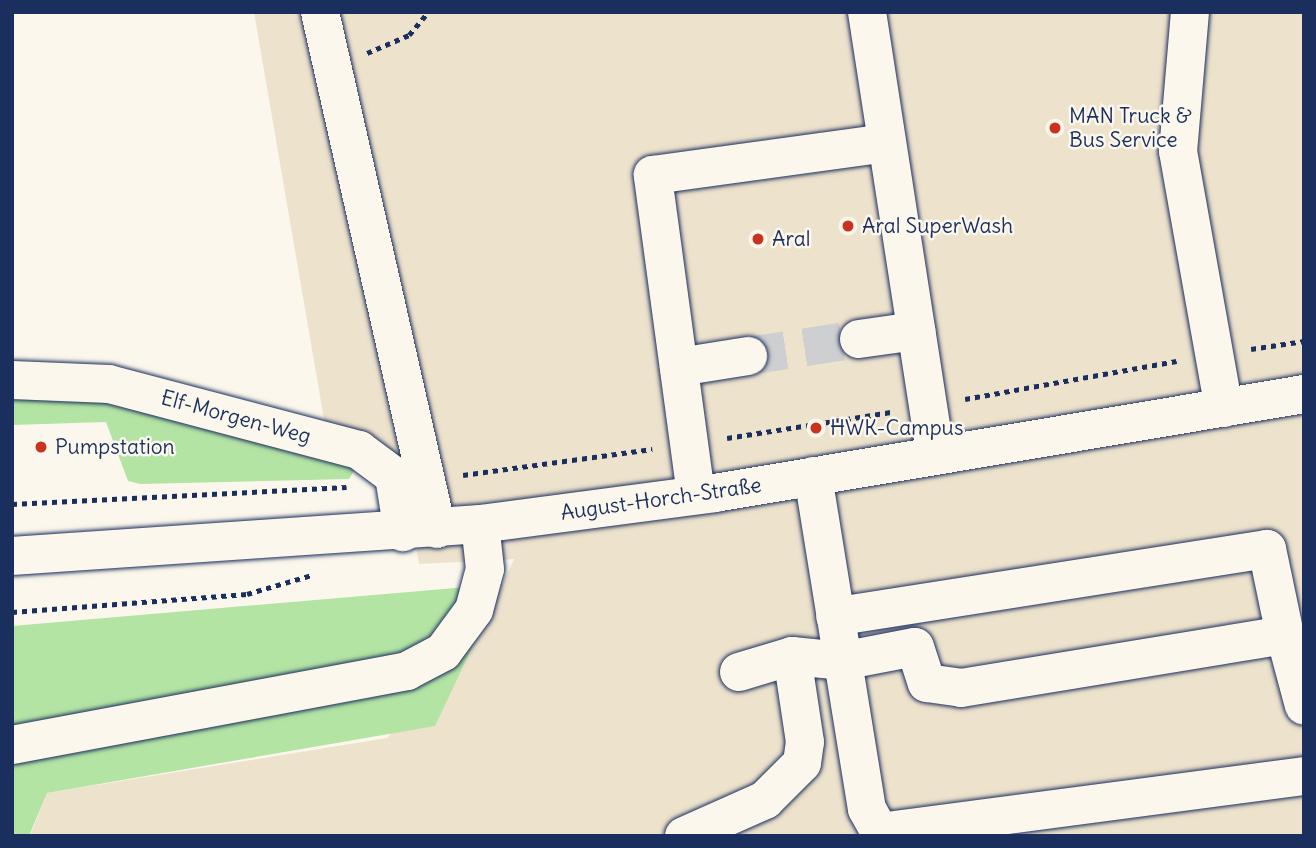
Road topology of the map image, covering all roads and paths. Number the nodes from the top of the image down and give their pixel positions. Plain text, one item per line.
1 (320, 12) edge
2 (428, 12) edge
3 (867, 12) edge
4 (1190, 12) edge
5 (332, 68) junction
6 (887, 143) junction
7 (916, 331) junction
8 (859, 339) tunnel mouth
9 (1304, 341) edge
10 (1214, 355) junction
11 (748, 356) tunnel mouth
12 (679, 367) junction
13 (12, 380) edge
14 (1304, 394) edge
15 (928, 406) junction
16 (1224, 408) junction
17 (689, 444) junction
18 (936, 456) junction
19 (813, 476) junction
20 (410, 482) junction
21 (696, 495) junction
22 (12, 504) edge
23 (480, 524) junction
24 (420, 531) junction
25 (12, 556) edge
26 (326, 569) dead end
27 (906, 606) junction
28 (12, 612) edge
29 (835, 617) junction
30 (1285, 635) junction
31 (915, 647) junction
32 (792, 656) junction
33 (842, 660) junction
34 (739, 672) dead end
35 (1304, 706) edge
36 (12, 745) edge
37 (1304, 776) edge
38 (881, 834) edge
39 (686, 836) edge

1 - 5 main road
2 - 5 path
3 - 6 main road
4 - 10 main road
5 - 20 main road
6 - 7 main road
6 - 12 main road
7 - 8 main road
7 - 15 main road
9 - 10 path
10 - 15 path
10 - 16 main road
11 - 12 main road
12 - 17 main road
13 - 20 main road, Elf-Morgen-Weg
14 - 16 main road, August-Horch-Straße
15 - 17 path
15 - 18 main road
16 - 18 main road, August-Horch-Straße
17 - 20 path
17 - 21 main road
18 - 19 main road, August-Horch-Straße
19 - 21 main road, August-Horch-Straße
19 - 29 main road
20 - 22 path
20 - 24 main road
21 - 23 main road, August-Horch-Straße
23 - 24 main road, August-Horch-Straße
23 - 36 main road
24 - 25 main road, August-Horch-Straße
26 - 28 path
27 - 29 main road
27 - 30 main road
27 - 31 main road
29 - 33 main road
30 - 31 main road
30 - 35 main road
31 - 33 main road
32 - 33 main road
32 - 34 main road
32 - 39 main road
33 - 38 main road
37 - 38 main road

